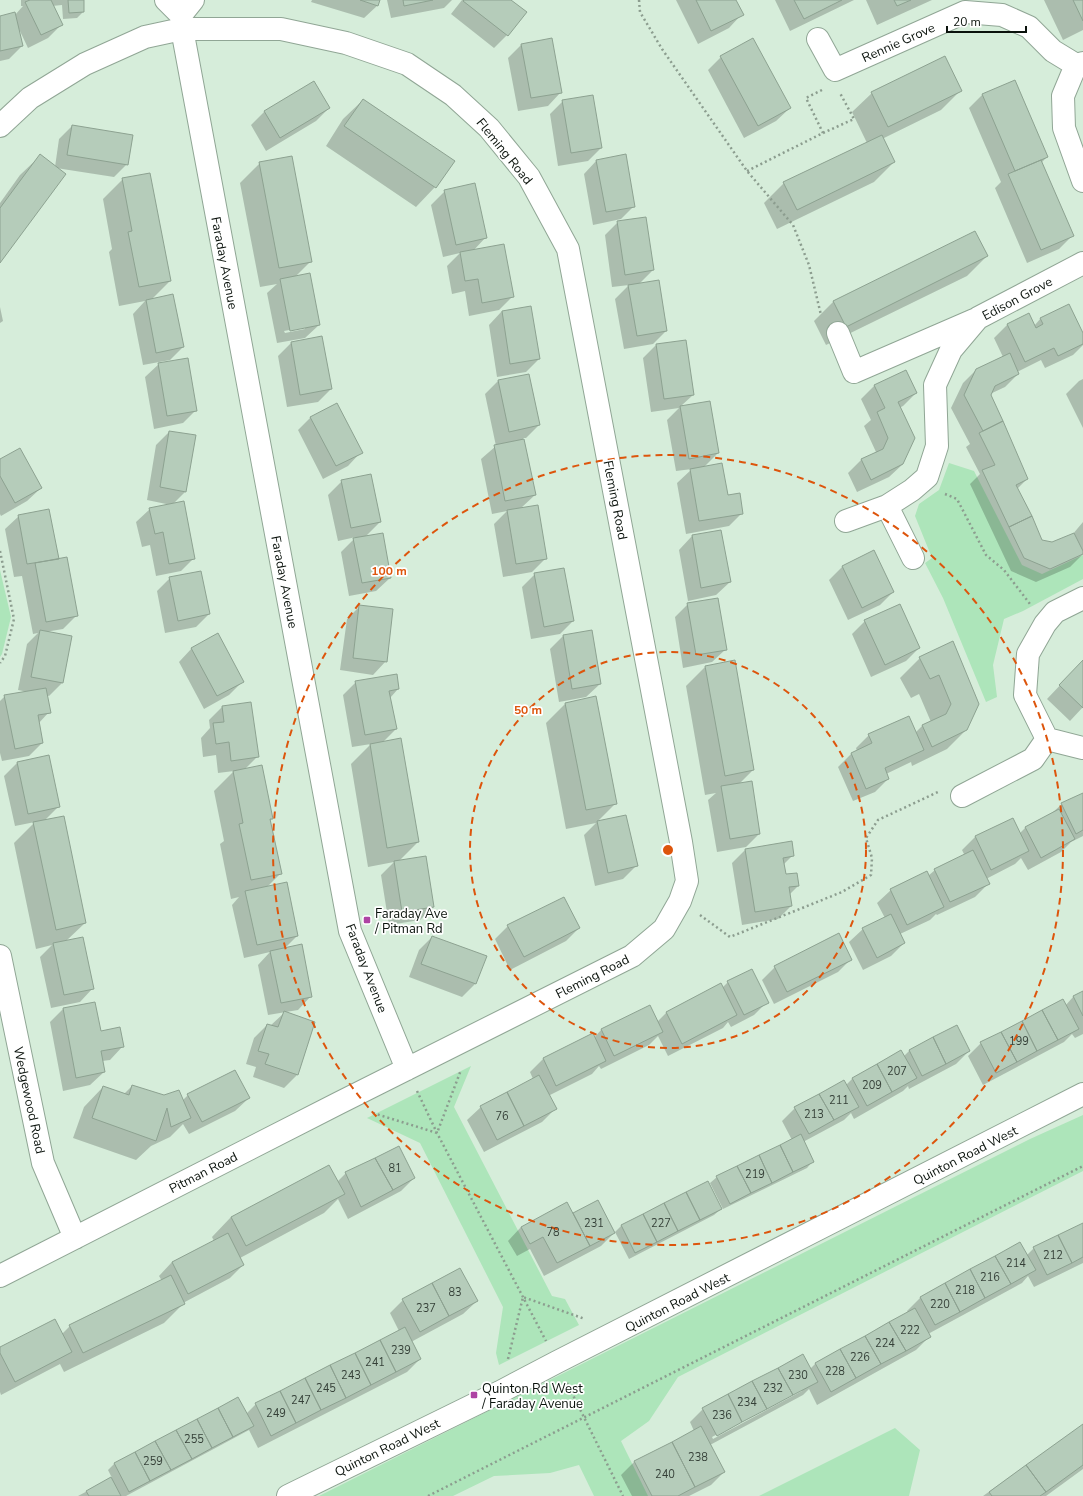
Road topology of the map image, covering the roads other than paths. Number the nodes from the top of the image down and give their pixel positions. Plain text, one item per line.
1 (180, 11) edge
2 (818, 39) dead end
3 (1080, 64) edge
4 (0, 126) edge
5 (1083, 181) edge
6 (1083, 263) edge
7 (978, 318) junction
8 (838, 333) dead end
9 (887, 506) junction
10 (846, 520) dead end
11 (913, 558) dead end
12 (1083, 598) edge
13 (1048, 739) junction
14 (1083, 748) edge
15 (962, 796) road end
16 (0, 956) edge
17 (407, 1069) junction
18 (1083, 1094) edge
19 (1073, 1103) edge
20 (75, 1238) junction
21 (0, 1276) edge
22 (288, 1496) edge

1 - 4 street
1 - 17 street, Faraday Avenue
1 - 17 street, Fleming Road
2 - 3 street, Rennie Grove
3 - 5 street
6 - 7 street, Edison Grove
7 - 8 street
7 - 9 street, Edison Grove
9 - 10 street
9 - 11 street
12 - 13 street
13 - 14 street
13 - 15 street
16 - 20 street, Wedgewood Road
17 - 20 street, Pitman Road
18 - 19 street, Quinton Road West
19 - 22 street, Quinton Road West
20 - 21 street, Pitman Road

